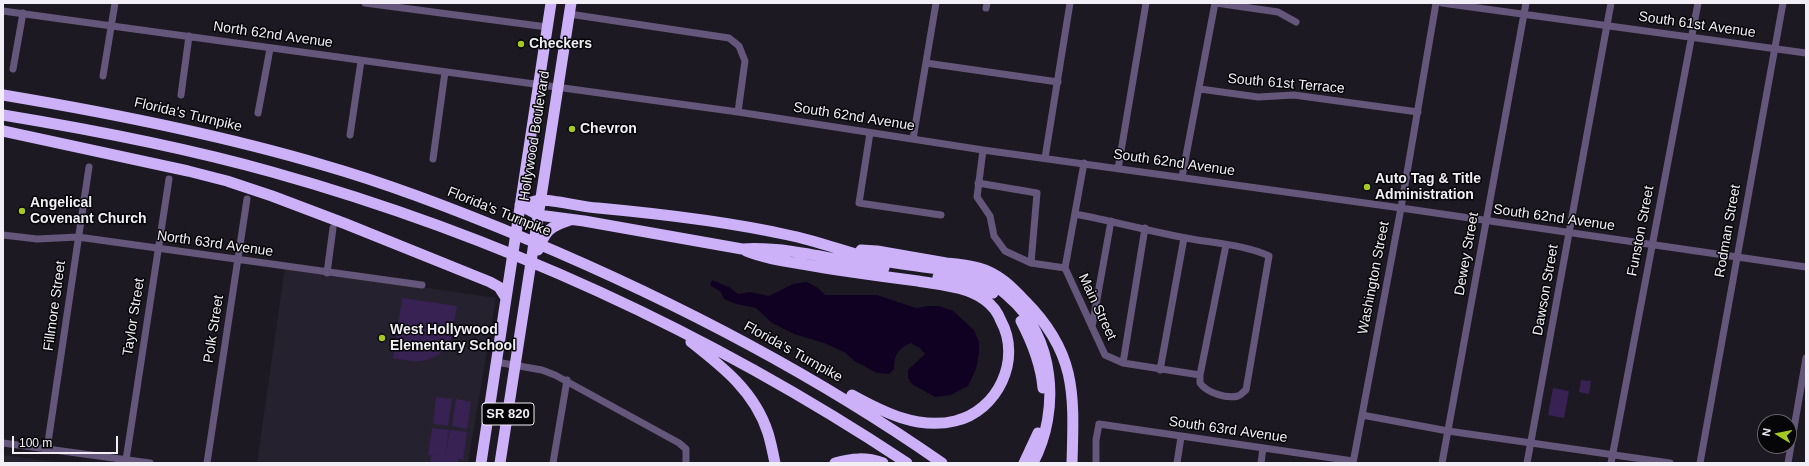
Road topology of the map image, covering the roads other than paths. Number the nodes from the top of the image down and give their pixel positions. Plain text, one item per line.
1 (115, 3) edge
2 (365, 3) edge
3 (551, 3) edge
4 (571, 3) edge
5 (936, 3) edge
6 (1070, 3) edge
7 (1146, 3) edge
8 (1215, 3) edge
9 (1436, 3) edge
10 (1442, 3) edge
11 (1526, 3) edge
12 (1612, 3) edge
13 (1698, 3) edge
14 (1783, 3) edge
15 (3, 11) edge
16 (23, 13) junction
17 (1525, 13) junction
18 (569, 14) junction
19 (1296, 22) dead end
20 (1607, 25) junction
21 (111, 26) junction
22 (548, 27) junction
23 (189, 36) junction
24 (1692, 37) junction
25 (1774, 48) junction
26 (270, 49) junction
27 (1806, 53) edge
28 (361, 61) junction
29 (926, 63) junction
30 (13, 69) dead end
31 (445, 72) junction
32 (103, 76) dead end
33 (1058, 82) junction
34 (538, 84) junction
35 (558, 87) junction
36 (1200, 89) junction
37 (3, 95) edge
38 (181, 95) dead end
39 (738, 112) junction
40 (1418, 112) junction
41 (258, 113) dead end
42 (3, 115) edge
43 (3, 131) edge
44 (870, 133) junction
45 (350, 135) dead end
46 (913, 139) junction
47 (983, 150) junction
48 (1045, 158) junction
49 (433, 159) dead end
50 (1084, 163) junction
51 (89, 167) dead end
52 (1118, 169) junction
53 (1182, 177) junction
54 (169, 179) dead end
55 (978, 183) junction
56 (247, 199) dead end
57 (540, 200) junction
58 (520, 205) junction
59 (1401, 208) junction
60 (1075, 214) junction
61 (538, 215) junction
62 (941, 215) dead end
63 (573, 220) junction
64 (1111, 221) junction
65 (1486, 221) junction
66 (333, 228) dead end
67 (1145, 228) junction
68 (1570, 233) junction
69 (3, 235) edge
70 (78, 237) junction
71 (1184, 238) junction
72 (1226, 245) junction
73 (1652, 245) junction
74 (158, 249) junction
75 (742, 249) junction
76 (844, 249) junction
77 (1736, 257) junction
78 (238, 261) junction
79 (1031, 263) junction
80 (1806, 267) edge
81 (1065, 268) junction
82 (530, 271) junction
83 (327, 273) junction
84 (422, 285) dead end
85 (506, 298) junction
86 (672, 327) junction
87 (1092, 327) junction
88 (1806, 358) edge
89 (775, 359) junction
90 (496, 362) junction
91 (1123, 362) junction
92 (516, 365) junction
93 (1160, 370) junction
94 (1200, 375) junction
95 (567, 380) junction
96 (1362, 414) junction
97 (1448, 431) junction
98 (1181, 437) junction
99 (3, 443) edge
100 (1531, 443) junction
101 (1263, 448) junction
102 (47, 449) junction
103 (1612, 455) junction
104 (126, 460) junction
105 (1353, 462) edge
106 (150, 463) edge
107 (207, 463) edge
108 (481, 463) edge
109 (500, 463) edge
110 (553, 463) edge
111 (686, 463) edge
112 (775, 463) edge
113 (835, 463) edge
114 (883, 463) edge
115 (907, 463) edge
116 (942, 463) edge
117 (1024, 463) edge
118 (1033, 463) edge
119 (1072, 463) edge
120 (1096, 463) edge
121 (1177, 463) edge
122 (1261, 463) edge
123 (1442, 463) edge
124 (1527, 463) edge
125 (1611, 463) edge
126 (1670, 463) edge
127 (1700, 463) edge
128 (1788, 463) edge

1 - 21 street
2 - 22 street
3 - 22 highway, Hollywood Boulevard / SR 820
4 - 18 highway, Hollywood Boulevard / SR 820
5 - 29 street
6 - 33 street
7 - 52 street
8 - 19 street
8 - 36 street
9 - 40 street, Washington Street
10 - 17 street, South 61st Avenue
11 - 17 street, Dewey Street
12 - 20 street, Dawson Street
13 - 24 street, Funston Street
14 - 25 street, Rodman Street
15 - 16 street, North 62nd Avenue
16 - 21 street, North 62nd Avenue
16 - 30 street
17 - 20 street, South 61st Avenue
17 - 65 street, Dewey Street
18 - 35 highway, Hollywood Boulevard / SR 820
18 - 39 street
20 - 24 street, South 61st Avenue
20 - 68 street, Dawson Street
21 - 23 street, North 62nd Avenue
21 - 32 street
22 - 34 highway, Hollywood Boulevard / SR 820
23 - 26 street, North 62nd Avenue
23 - 38 street
24 - 25 street, South 61st Avenue
24 - 73 street, Funston Street
25 - 27 street, South 61st Avenue
25 - 77 street, Rodman Street
26 - 28 street, North 62nd Avenue
26 - 41 street
28 - 31 street, North 62nd Avenue
28 - 45 street
29 - 33 street
29 - 46 street
31 - 34 street, North 62nd Avenue
31 - 49 street
33 - 48 street
34 - 35 street, South 62nd Avenue
34 - 58 highway, Hollywood Boulevard / SR 820
35 - 39 street, South 62nd Avenue
35 - 57 highway, Hollywood Boulevard / SR 820
36 - 40 street, South 61st Terrace
36 - 53 street
37 - 89 highway, Florida's Turnpike
39 - 44 street, South 62nd Avenue
40 - 59 street, Washington Street
42 - 86 highway
43 - 85 highway
44 - 46 street, South 62nd Avenue
44 - 62 street
46 - 47 street, South 62nd Avenue
47 - 48 street, South 62nd Avenue
47 - 55 street
48 - 50 street, South 62nd Avenue
50 - 52 street, South 62nd Avenue
50 - 60 street, Main Street
51 - 70 street, Fillmore Street
52 - 53 street, South 62nd Avenue
53 - 59 street, South 62nd Avenue
54 - 74 street, Taylor Street
55 - 79 street
55 - 79 street
56 - 78 street, Polk Street
57 - 58 highway
57 - 61 highway, Hollywood Boulevard / SR 820
57 - 76 highway
58 - 61 highway
58 - 85 highway, Hollywood Boulevard / SR 820
59 - 65 street, South 62nd Avenue
59 - 96 street, Washington Street
60 - 64 street
60 - 81 street, Main Street
61 - 63 highway
61 - 82 highway, Hollywood Boulevard / SR 820
63 - 75 highway
63 - 82 highway
64 - 67 street
64 - 87 street
65 - 68 street, South 62nd Avenue
65 - 97 street, Dewey Street
66 - 83 street
67 - 71 street
67 - 91 street
68 - 73 street, South 62nd Avenue
68 - 100 street, Dawson Street
69 - 70 street, North 63rd Avenue
70 - 74 street, North 63rd Avenue
70 - 102 street, Fillmore Street
71 - 72 street
71 - 93 street
72 - 94 street
72 - 94 street
73 - 77 street, South 62nd Avenue
73 - 103 street, Funston Street
74 - 78 street, North 63rd Avenue
74 - 104 street, Taylor Street
75 - 89 highway
75 - 117 highway
76 - 118 highway
76 - 119 highway
77 - 80 street, South 62nd Avenue
77 - 127 street, Rodman Street
78 - 83 street, North 63rd Avenue
78 - 107 street, Polk Street
79 - 81 street
81 - 87 street, Main Street
82 - 92 highway, Hollywood Boulevard / SR 820
83 - 84 street, North 63rd Avenue
85 - 90 highway, Hollywood Boulevard / SR 820
86 - 112 highway
86 - 115 highway
87 - 91 street, Main Street
88 - 128 street
89 - 116 highway, Florida's Turnpike
90 - 92 street
90 - 108 highway, Hollywood Boulevard / SR 820
91 - 93 street, Main Street
92 - 95 street
92 - 109 highway, Hollywood Boulevard / SR 820
93 - 94 street, Main Street
95 - 110 street
95 - 111 street
96 - 97 street
96 - 105 street, Washington Street
97 - 100 street
97 - 123 street, Dewey Street
98 - 101 street, South 63rd Avenue
98 - 120 street, South 63rd Avenue
98 - 121 street
99 - 102 street
100 - 103 street
100 - 124 street, Dawson Street
101 - 105 street, South 63rd Avenue
101 - 122 street
102 - 104 street
103 - 125 street, Funston Street
103 - 126 street
104 - 106 street
113 - 114 highway

